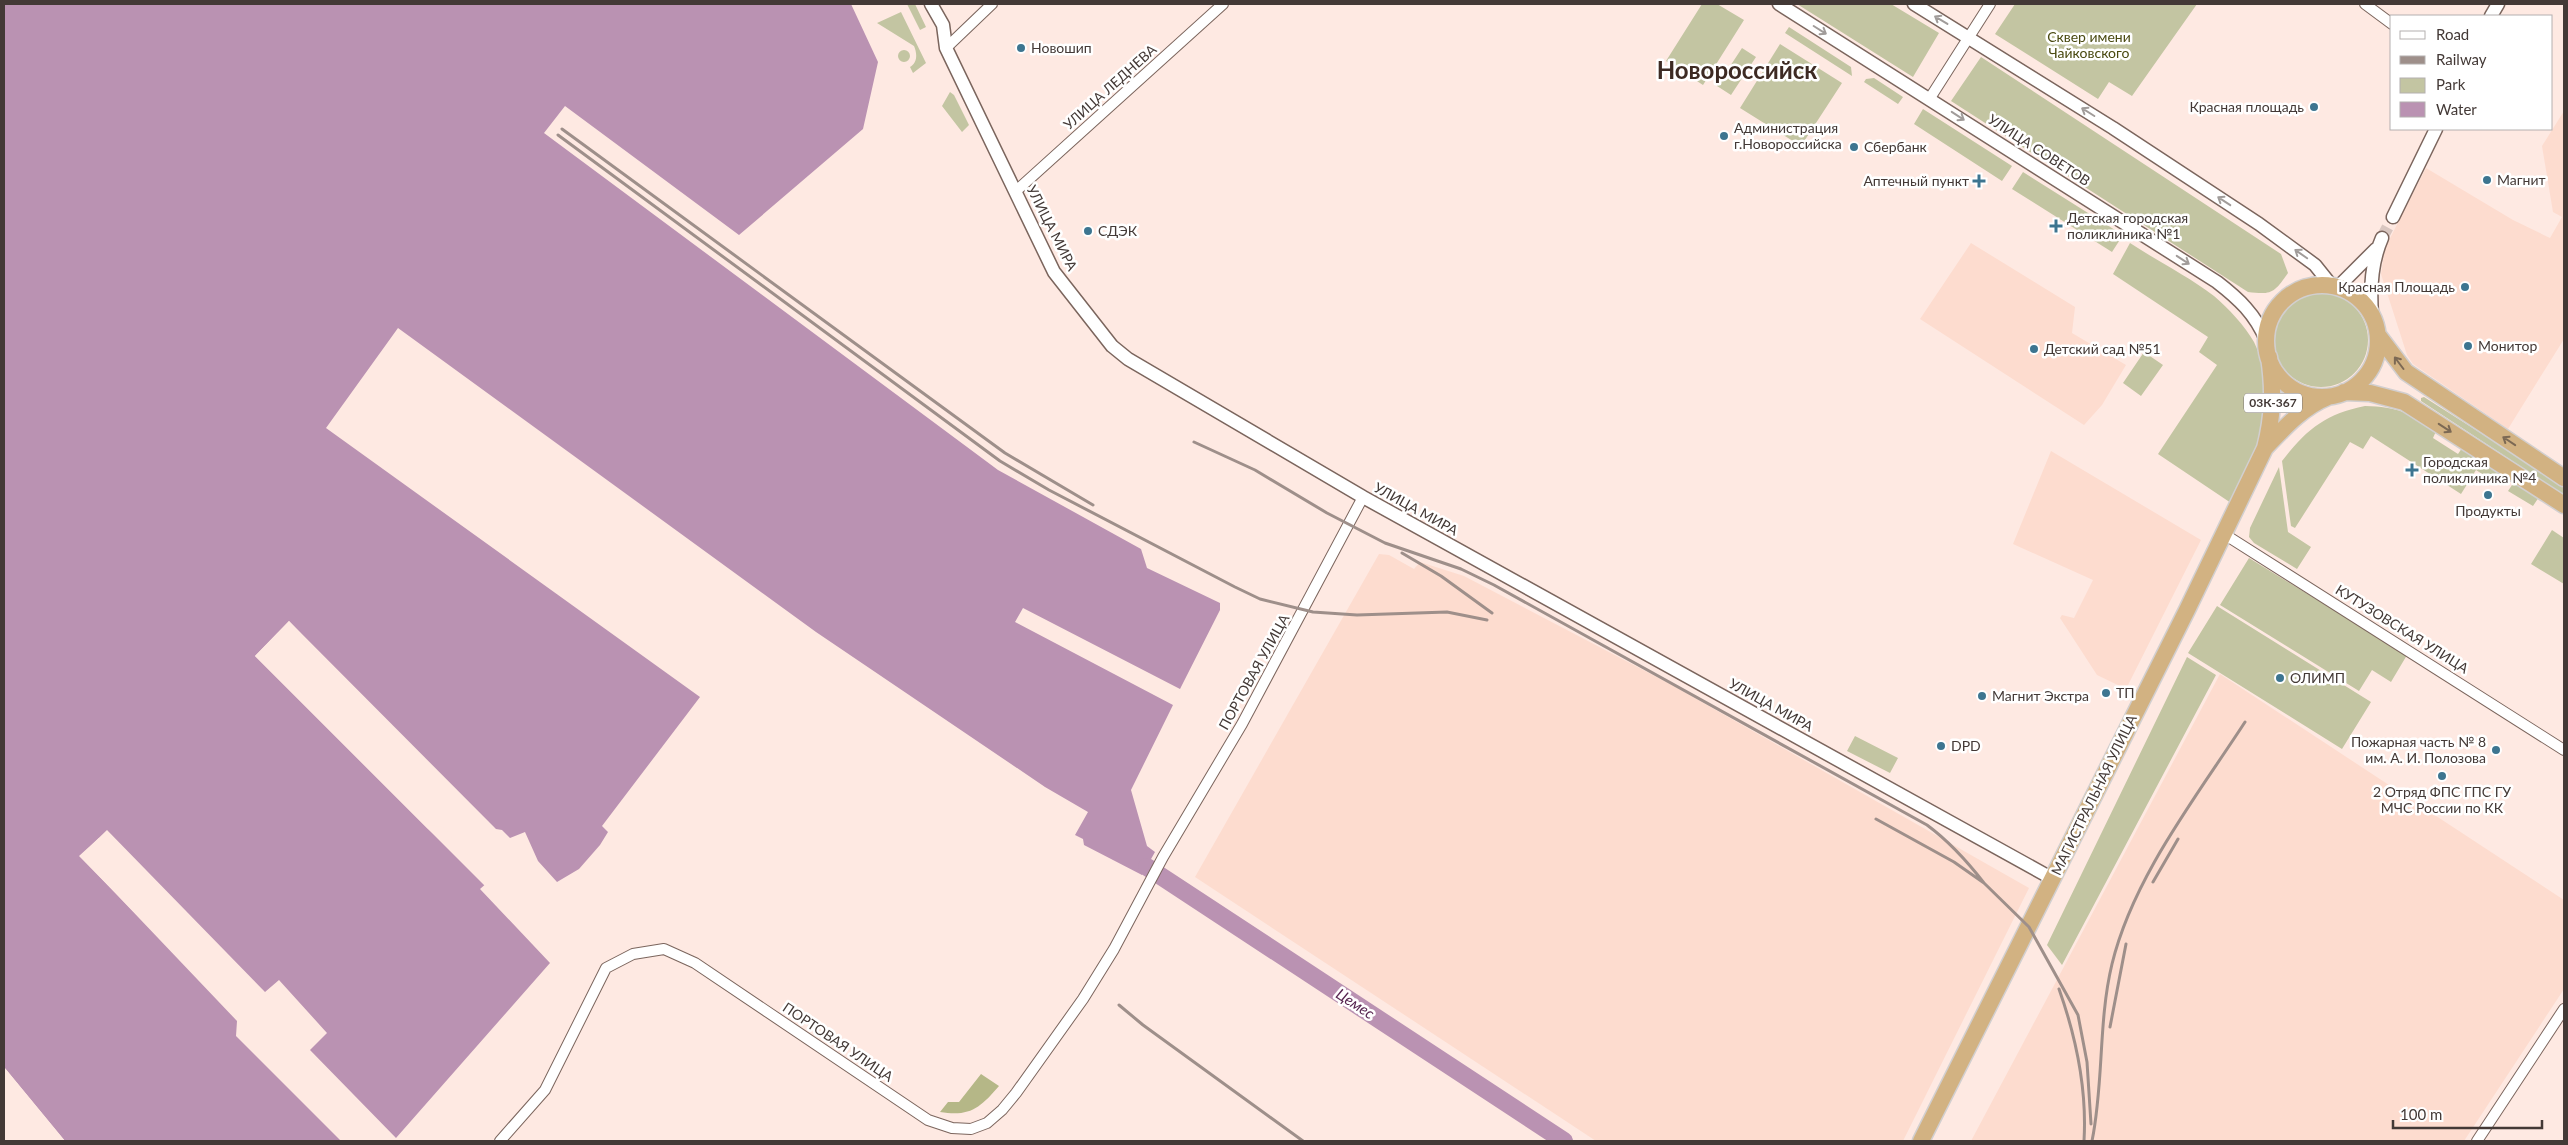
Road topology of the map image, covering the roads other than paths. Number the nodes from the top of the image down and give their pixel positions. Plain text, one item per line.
1 (931, 4) edge
2 (992, 4) edge
3 (1223, 4) edge
4 (1779, 4) edge
5 (1914, 4) edge
6 (1990, 4) edge
7 (2365, 4) edge
8 (2390, 23) edge
9 (1968, 36) junction
10 (946, 48) junction
11 (1930, 98) junction
12 (2436, 130) edge
13 (1016, 191) junction
14 (2392, 217) tunnel mouth
15 (2335, 286) junction
16 (2372, 314) junction
17 (2378, 335) junction
18 (2266, 340) junction
19 (2269, 357) junction
20 (2338, 394) junction
21 (2265, 448) junction
22 (2564, 478) edge
23 (1363, 497) junction
24 (2564, 505) edge
25 (2224, 534) junction
26 (2564, 750) edge
27 (2053, 879) junction
28 (2564, 1009) edge
29 (500, 1141) edge
30 (1921, 1141) edge
31 (2477, 1141) edge

1 - 10 street, УЛИЦА МИРА
2 - 10 street
3 - 13 street, УЛИЦА ЛЕДНЕВА
4 -> 11 street, УЛИЦА СОВЕТОВ
9 -> 5 street
6 - 9 street
7 - 8 street
9 - 11 street
15 -> 9 street
10 - 13 street, УЛИЦА МИРА
11 -> 18 street, УЛИЦА СОВЕТОВ
12 - 14 street
13 - 23 street, УЛИЦА МИРА
15 - 16 highway
15 - 16 street
15 - 18 highway
16 - 17 highway
17 - 20 highway
22 -> 17 highway
18 - 19 highway
19 - 20 highway
19 - 21 highway, МАГИСТРАЛЬНАЯ УЛИЦА / 03К-367
20 - 21 highway, МАГИСТРАЛЬНАЯ УЛИЦА / 03К-367
20 -> 24 highway
21 - 25 highway, МАГИСТРАЛЬНАЯ УЛИЦА
23 - 27 street, УЛИЦА МИРА
23 - 29 street, ПОРТОВАЯ УЛИЦА
25 - 26 street, КУТУЗОВСКАЯ УЛИЦА
25 - 27 highway, МАГИСТРАЛЬНАЯ УЛИЦА
27 - 30 highway, МАГИСТРАЛЬНАЯ УЛИЦА
28 - 31 street

